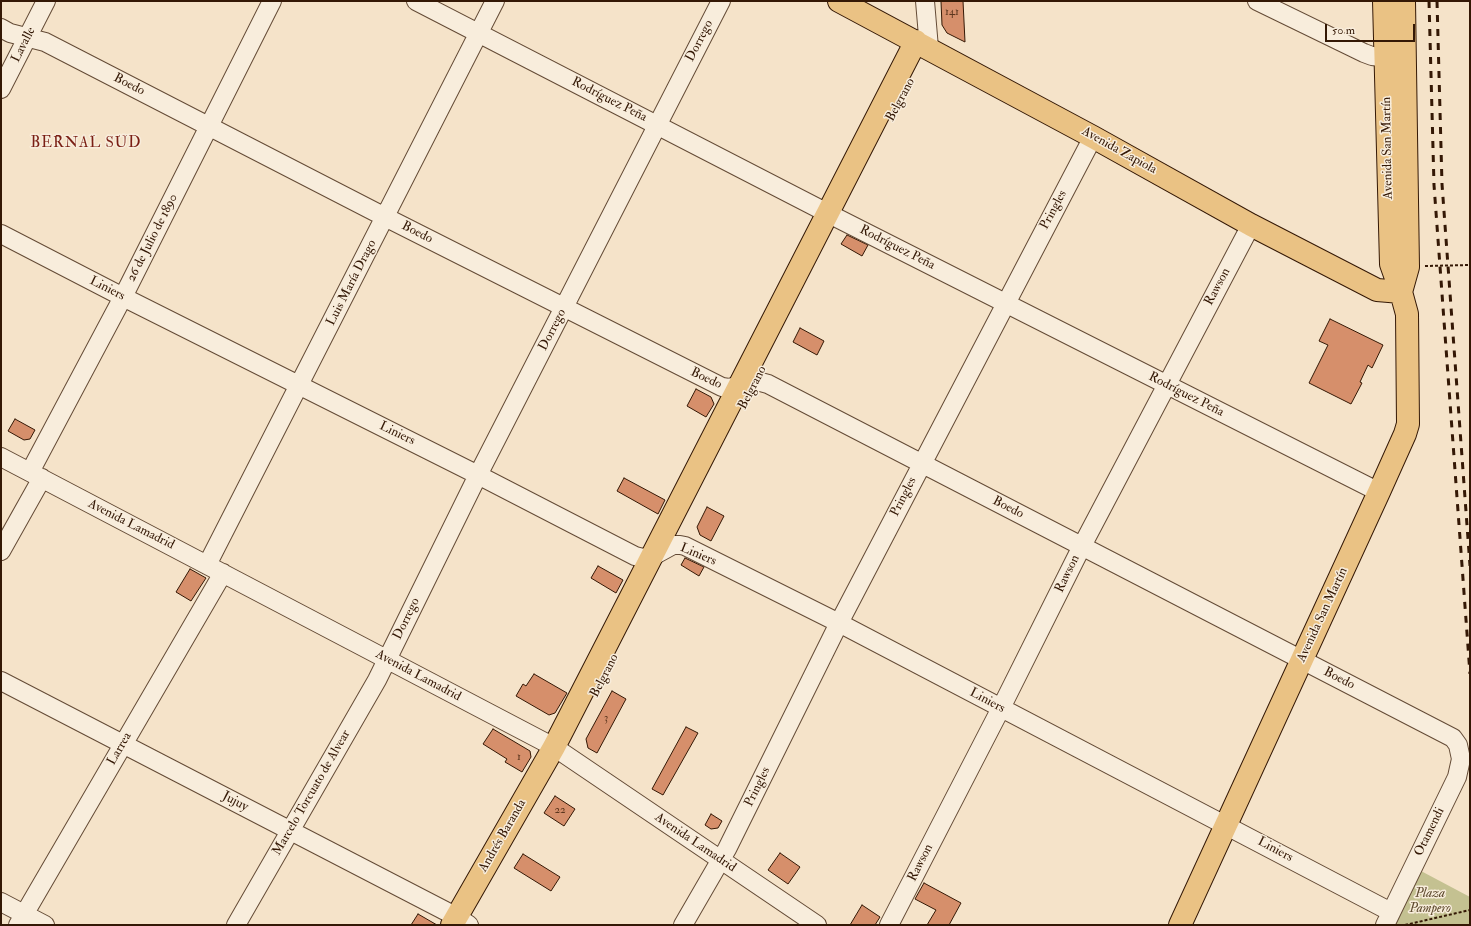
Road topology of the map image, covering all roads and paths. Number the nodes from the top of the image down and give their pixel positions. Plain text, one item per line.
1 (46, 1) edge
2 (272, 1) edge
3 (416, 1) edge
4 (495, 1) edge
5 (721, 1) edge
6 (839, 1) edge
7 (925, 1) edge
8 (1257, 1) edge
9 (1384, 1) edge
10 (1404, 1) edge
11 (1, 28) edge
12 (478, 33) junction
13 (27, 38) junction
14 (922, 44) junction
15 (1395, 58) junction
16 (1, 89) edge
17 (656, 125) junction
18 (210, 126) junction
19 (1093, 137) junction
20 (834, 215) junction
21 (386, 217) junction
22 (1251, 225) junction
23 (1, 234) edge
24 (1470, 265) edge
25 (1408, 267) junction
26 (1401, 292) junction
27 (123, 297) junction
28 (1006, 303) junction
29 (564, 308) junction
30 (748, 383) junction
31 (1166, 385) junction
32 (299, 386) junction
33 (1, 457) edge
34 (921, 463) junction
35 (36, 475) junction
36 (478, 475) junction
37 (1379, 492) junction
38 (673, 545) junction
39 (1082, 546) junction
40 (1, 551) edge
41 (653, 556) junction
42 (215, 569) junction
43 (839, 623) junction
44 (387, 660) junction
45 (1302, 660) junction
46 (1, 681) edge
47 (1001, 708) junction
48 (1453, 738) joint
49 (123, 743) junction
50 (559, 751) junction
51 (1226, 824) junction
52 (290, 831) junction
53 (721, 861) junction
54 (1, 902) edge
55 (1470, 910) edge
56 (1388, 918) edge
57 (21, 920) edge
58 (462, 923) edge
59 (45, 925) edge
60 (236, 925) edge
61 (683, 925) edge
62 (817, 925) edge
63 (889, 925) edge
64 (1180, 925) edge
65 (1405, 925) edge

1 - 13 street, Lavalle
2 - 18 street, 26 de Julio de 1890
3 - 12 street, Rodríguez Peña
4 - 12 street, Luis María Drago
5 - 17 street, Dorrego
6 - 14 main road, Avenida Zapiola
7 - 14 street, Belgrano
8 - 15 street
9 - 15 main road, Avenida San Martín
10 - 15 main road, Avenida San Martín
11 - 13 street, Boedo
12 - 17 street, Rodríguez Peña
12 - 21 street, Luis María Drago
13 - 16 street, Lavalle
13 - 18 street, Boedo
14 - 19 main road, Avenida Zapiola
14 - 20 main road, Belgrano
15 - 25 main road, Avenida San Martín
15 - 26 main road, Avenida San Martín
17 - 20 street, Rodríguez Peña
17 - 29 street, Dorrego
18 - 21 street, Boedo
18 - 27 street, 26 de Julio de 1890
19 - 22 main road, Avenida Zapiola
19 - 28 street, Pringles
20 - 28 street, Rodríguez Peña
20 - 30 main road, Belgrano
21 - 29 street, Boedo
21 - 32 street, Luis María Drago
22 - 26 main road, Avenida Zapiola
22 - 31 street, Rawson
23 - 27 street, Liniers
24 - 25 path
25 - 26 main road, Avenida San Martín
26 - 37 main road, Avenida San Martín
27 - 32 street, Liniers
27 - 35 street, 26 de Julio de 1890
28 - 31 street, Rodríguez Peña
28 - 34 street, Pringles
29 - 30 street, Boedo
29 - 36 street, Dorrego
30 - 34 street, Boedo
30 - 38 main road, Belgrano
30 - 41 main road, Belgrano
31 - 37 street, Rodríguez Peña
31 - 39 street, Rawson
32 - 36 street, Liniers
32 - 42 street, Luis María Drago
33 - 35 street, Avenida Lamadrid
34 - 39 street, Boedo
34 - 43 street, Pringles
35 - 40 street, 26 de Julio de 1890
35 - 42 street, Avenida Lamadrid
36 - 41 street, Liniers
36 - 44 street, Dorrego
37 - 45 main road, Avenida San Martín
38 - 41 street, Liniers
38 - 43 street, Liniers
38 - 50 main road, Belgrano
39 - 45 street, Boedo
39 - 47 street, Rawson
41 - 50 main road, Belgrano
42 - 44 street, Avenida Lamadrid
42 - 49 street, Larrea
43 - 47 street, Liniers
43 - 53 street, Pringles
44 - 50 street, Avenida Lamadrid
44 - 52 street, Marcelo Torcuato de Alvear
45 - 48 street, Boedo
45 - 51 main road, Avenida San Martín
46 - 49 street, Jujuy
47 - 51 street, Liniers
47 - 63 street, Rawson
48 - 56 street, Otamendi
49 - 52 street, Jujuy
49 - 57 street, Larrea
50 - 53 street, Avenida Lamadrid
50 - 58 main road, Andrés Baranda
51 - 56 street, Liniers
51 - 64 main road, Avenida San Martín
52 - 58 street, Jujuy
52 - 60 street, Marcelo Torcuato de Alvear
53 - 61 street, Pringles
53 - 62 street, Avenida Lamadrid
54 - 57 street
55 - 65 path
57 - 59 street

